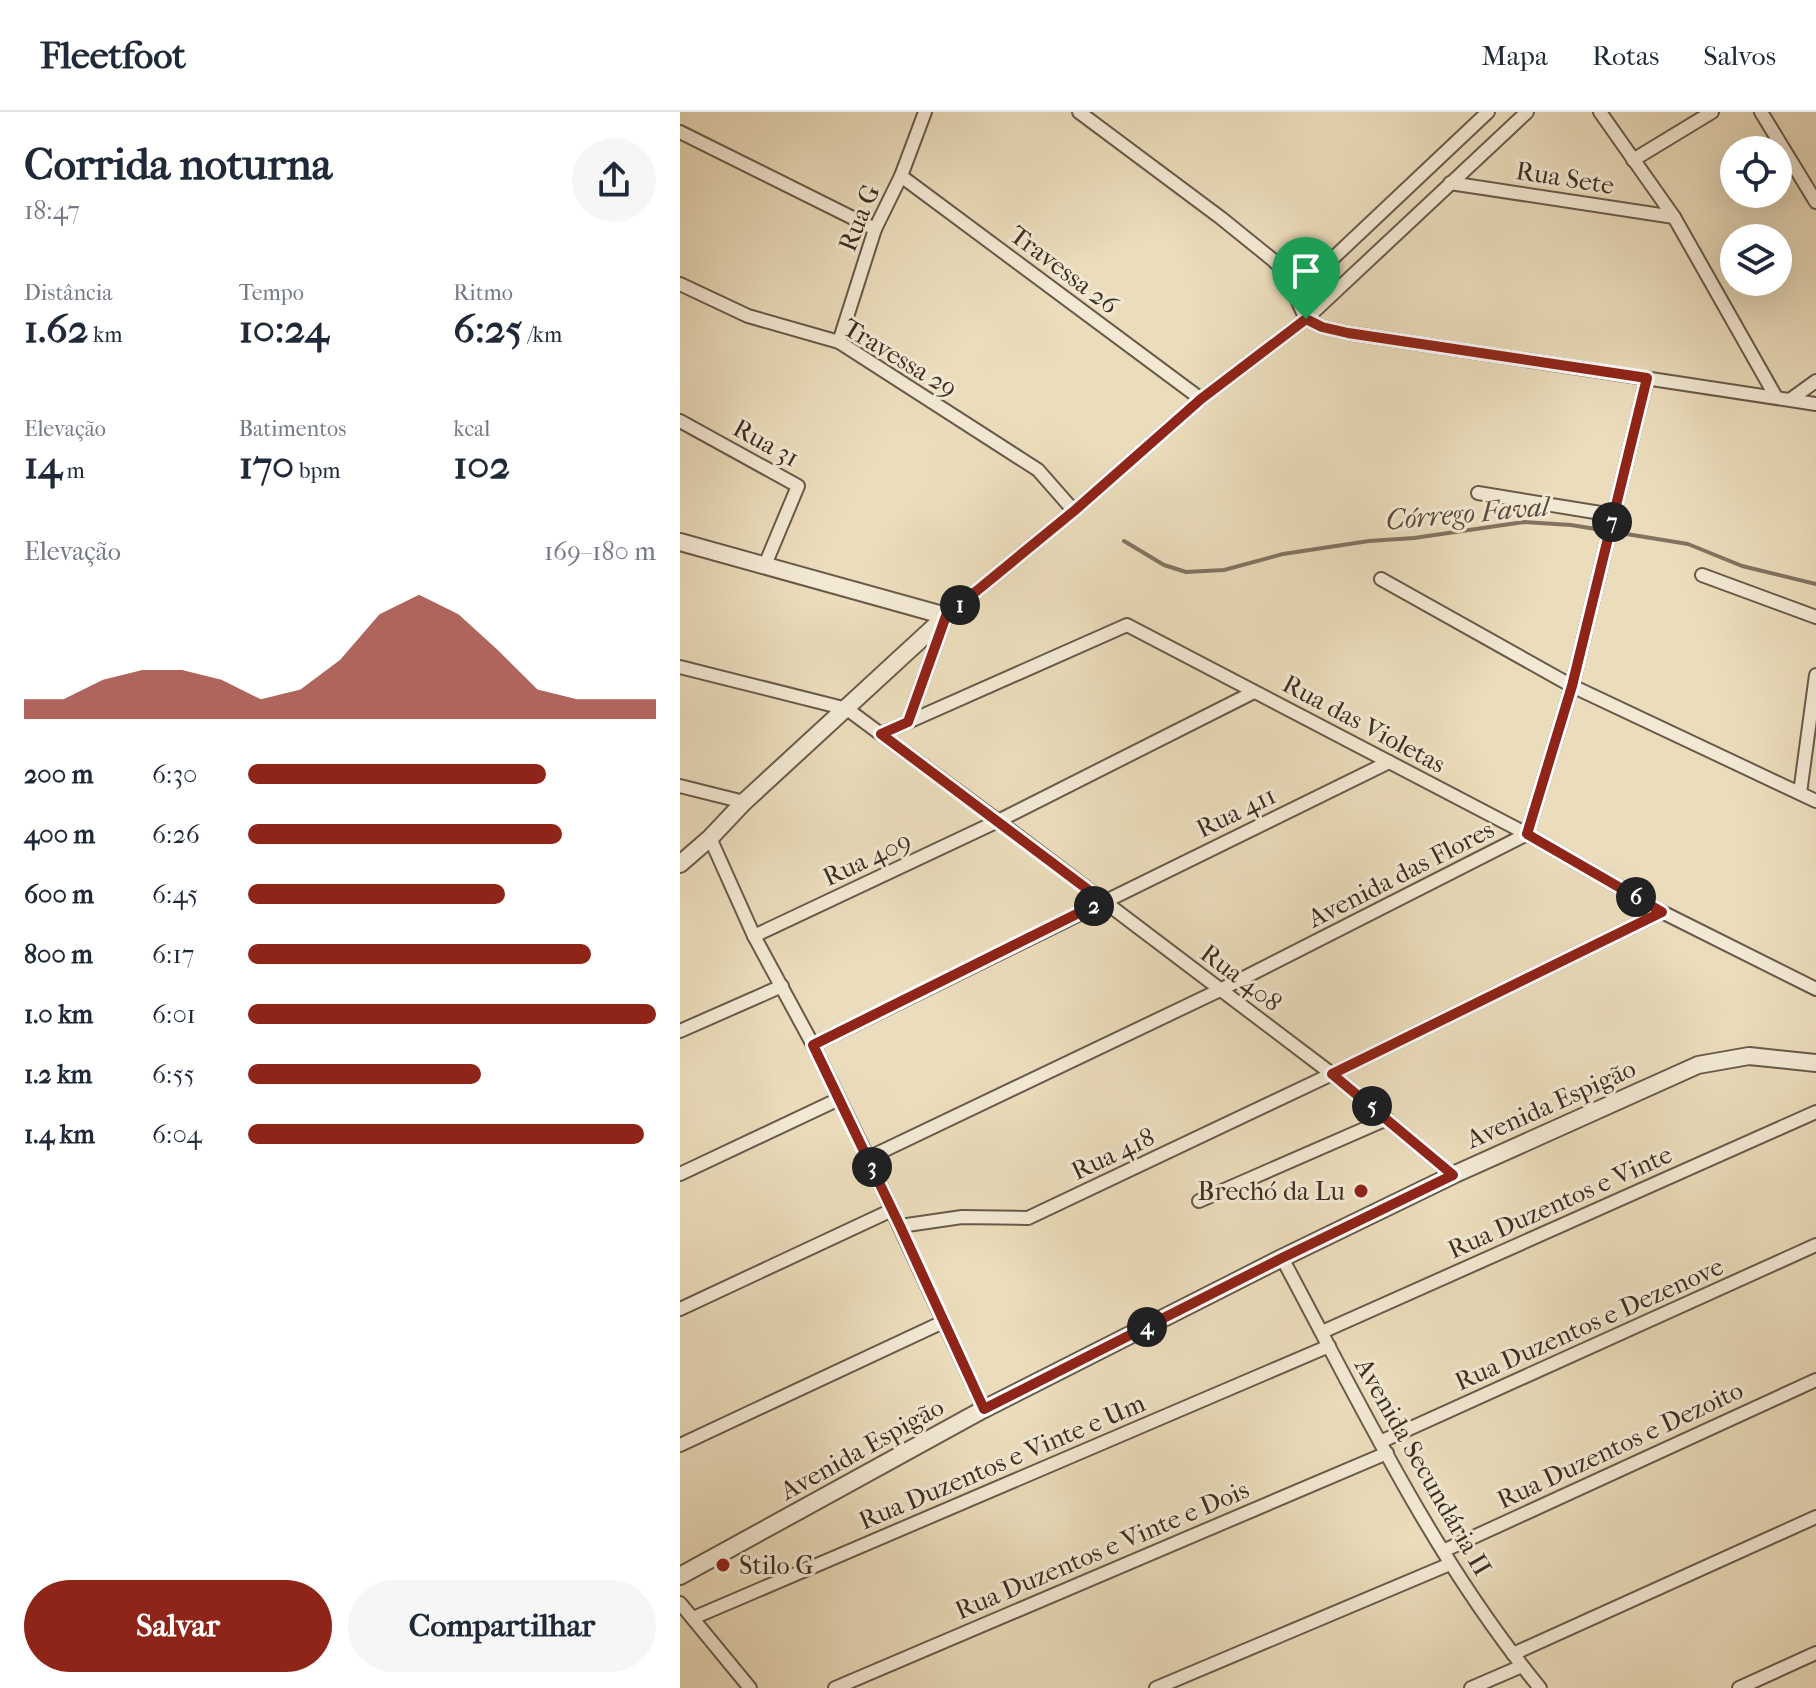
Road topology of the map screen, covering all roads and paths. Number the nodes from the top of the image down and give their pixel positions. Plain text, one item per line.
1 (1079, 112) edge
2 (1488, 112) edge
3 (1527, 112) edge
4 (1600, 112) edge
5 (1712, 112) edge
6 (1761, 112) edge
7 (922, 113) edge
8 (680, 132) edge
9 (1633, 160) junction
10 (901, 176) junction
11 (1450, 183) junction
12 (1814, 193) edge
13 (1674, 217) junction
14 (875, 229) junction
15 (680, 284) edge
16 (1294, 295) junction
17 (1306, 319) junction
18 (839, 342) junction
19 (1647, 378) junction
20 (1816, 381) edge
21 (1776, 397) junction
22 (1201, 399) junction
23 (1791, 399) junction
24 (1816, 404) edge
25 (680, 421) edge
26 (1478, 493) dead end
27 (1074, 511) junction
28 (1613, 515) junction
29 (680, 542) edge
30 (765, 565) junction
31 (1702, 575) dead end
32 (1381, 579) dead end
33 (946, 616) junction
34 (1816, 617) edge
35 (680, 667) edge
36 (1816, 675) edge
37 (1572, 686) junction
38 (1254, 692) junction
39 (847, 709) junction
40 (908, 722) junction
41 (881, 734) junction
42 (1389, 762) junction
43 (680, 786) edge
44 (1800, 793) junction
45 (1816, 801) edge
46 (744, 802) junction
47 (998, 821) junction
48 (1527, 834) junction
49 (710, 838) junction
50 (680, 864) edge
51 (1103, 901) junction
52 (1662, 912) junction
53 (754, 936) junction
54 (782, 986) junction
55 (1816, 989) edge
56 (1220, 990) junction
57 (680, 1031) edge
58 (813, 1045) junction
59 (1816, 1063) edge
60 (1332, 1074) junction
61 (839, 1099) junction
62 (1816, 1112) edge
63 (1387, 1119) junction
64 (868, 1158) junction
65 (680, 1174) edge
66 (1453, 1175) junction
67 (1199, 1201) dead end
68 (892, 1210) junction
69 (900, 1226) junction
70 (1816, 1245) edge
71 (1282, 1258) junction
72 (680, 1309) edge
73 (943, 1322) junction
74 (1322, 1332) junction
75 (1329, 1346) junction
76 (1816, 1380) edge
77 (984, 1409) junction
78 (680, 1445) edge
79 (1383, 1448) junction
80 (1816, 1517) edge
81 (1443, 1551) junction
82 (1450, 1564) junction
83 (680, 1576) edge
84 (680, 1603) edge
85 (693, 1618) junction
86 (1816, 1653) edge
87 (1513, 1654) junction
88 (1522, 1666) junction
89 (750, 1688) edge
90 (835, 1688) edge
91 (1156, 1688) edge
92 (1471, 1688) edge
93 (1540, 1688) edge
94 (1739, 1688) edge

1 - 16 street
2 - 16 street
3 - 11 street
4 - 9 street
5 - 9 street
6 - 12 street
7 - 10 street, Rua G
8 - 14 street
9 - 13 street
10 - 14 street, Rua G
10 - 22 street, Travessa 26
11 - 13 street, Rua Sete
11 - 17 street
13 - 21 street
14 - 18 street, Rua G
15 - 18 street, Travessa 29
16 - 17 street
17 - 19 street
17 - 22 street
18 - 27 street, Travessa 29
19 - 21 street
19 - 28 street, Avenida das Flores
20 - 23 street
21 - 23 street
22 - 27 street
23 - 24 street
25 - 30 street, Rua 31
26 - 28 street
27 - 33 street
28 - 37 street, Avenida das Flores
29 - 30 street
30 - 33 street
31 - 34 street
32 - 37 street
33 - 39 street
33 - 40 street
35 - 39 street
36 - 44 street
37 - 44 street
37 - 48 street, Avenida das Flores
38 - 40 street, Rua das Violetas
38 - 42 street, Rua das Violetas
38 - 47 street
39 - 41 street, Rua 408
39 - 46 street
40 - 41 street, Rua das Violetas
41 - 47 street, Rua 408
42 - 48 street, Rua das Violetas
42 - 51 street, Rua 411
43 - 46 street
44 - 45 street
46 - 49 street
47 - 51 street, Rua 408
47 - 53 street, Rua 409
48 - 52 street, Rua das Violetas
48 - 56 street, Avenida das Flores
49 - 50 street
49 - 53 street
51 - 56 street, Rua 408
51 - 58 street, Rua 411
52 - 55 street, Rua das Violetas
52 - 60 street, Rua 418
53 - 54 street
54 - 57 street
54 - 58 street
56 - 60 street, Rua 408
56 - 64 street, Avenida das Flores
58 - 61 street
59 - 66 street, Avenida Espigão
60 - 63 street, Rua 408
60 - 69 street, Rua 418
61 - 64 street
61 - 65 street
62 - 74 street, Rua Duzentos e Vinte
63 - 66 street, Rua 408
63 - 67 street
64 - 68 street
66 - 71 street, Avenida Espigão
68 - 69 street
68 - 72 street
69 - 73 street
70 - 79 street, Rua Duzentos e Dezenove
71 - 74 street, Avenida Secundária II
71 - 77 street, Avenida Espigão
73 - 77 street
73 - 78 street
74 - 75 street, Avenida Secundária II
75 - 79 street, Avenida Secundária II
75 - 85 street, Rua Duzentos e Vinte e Um
76 - 81 street, Rua Duzentos e Dezoito
77 - 83 street, Avenida Espigão
79 - 81 street, Avenida Secundária II
79 - 90 street, Rua Duzentos e Vinte e Dois
80 - 87 street
81 - 82 street, Avenida Secundária II
82 - 87 street, Avenida Secundária II
82 - 91 street
84 - 85 street
85 - 89 street
86 - 94 street
87 - 88 street, Avenida Secundária II
88 - 92 street
88 - 93 street, Avenida Secundária II

